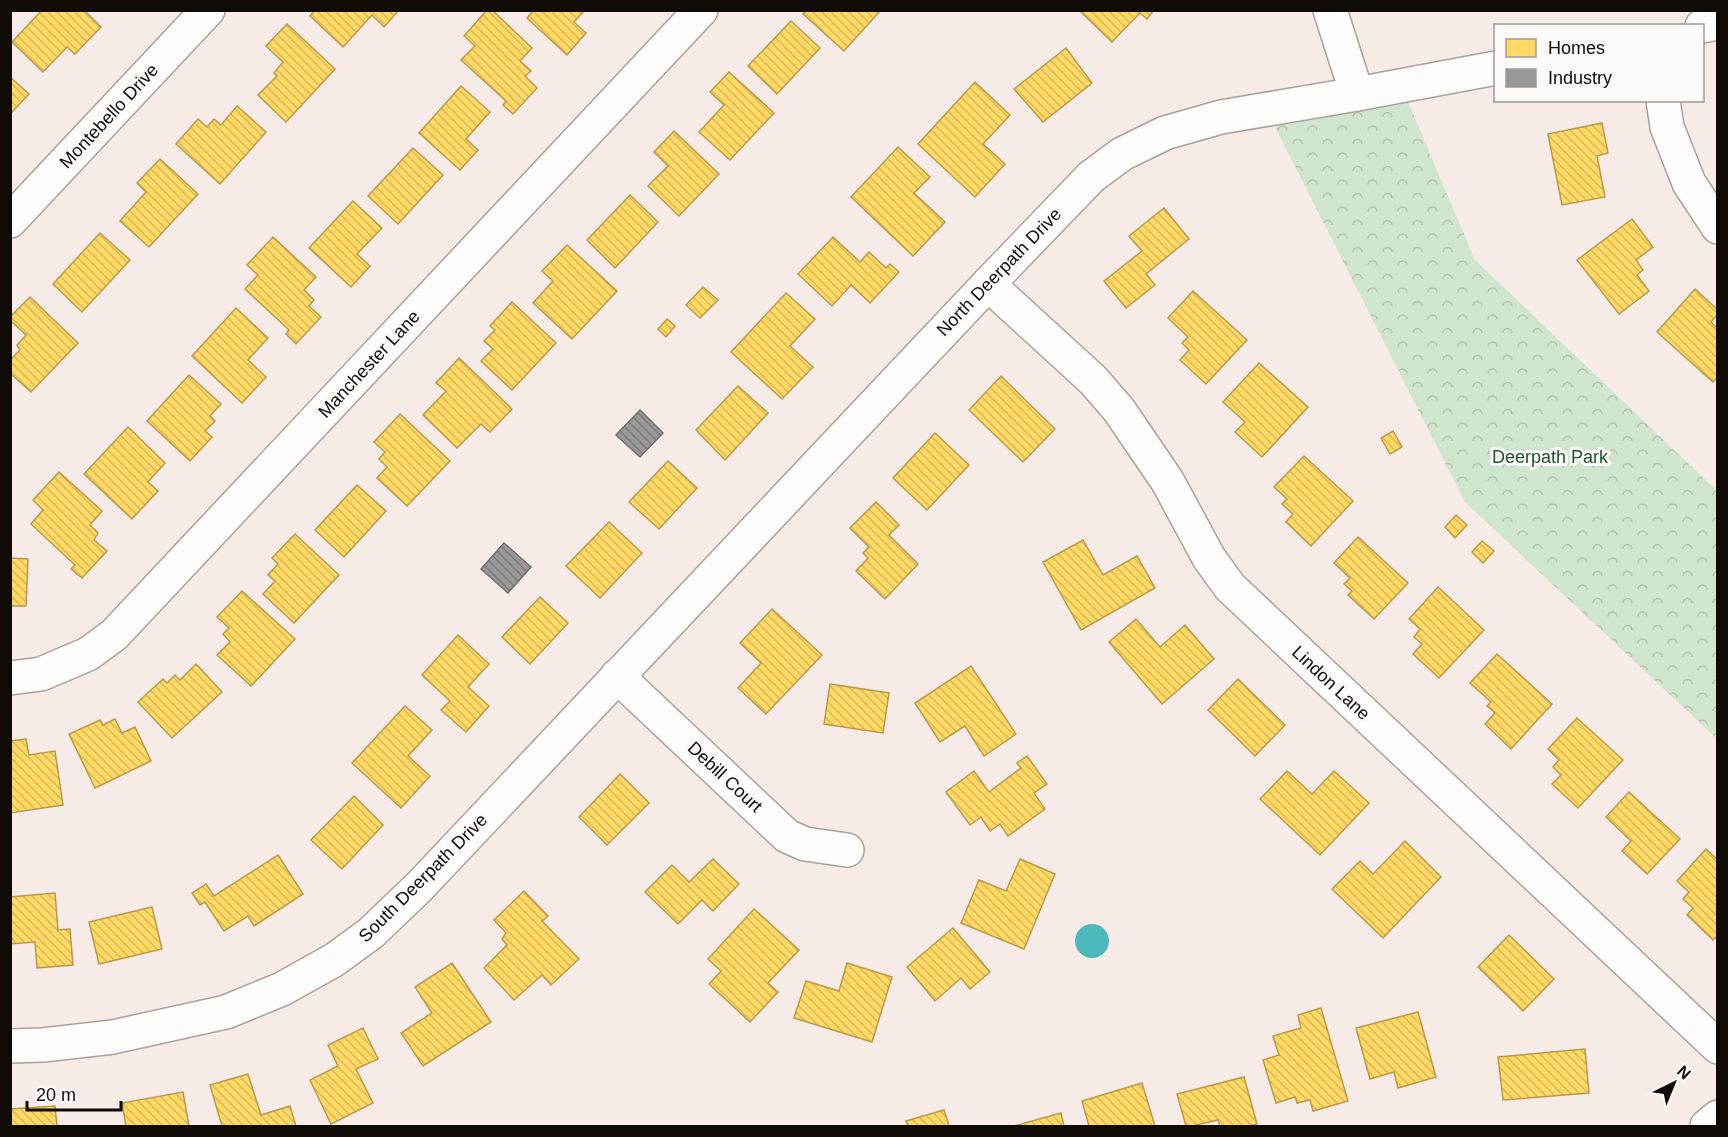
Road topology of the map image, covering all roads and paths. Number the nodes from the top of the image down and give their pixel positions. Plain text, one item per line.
1 (208, 10) edge
2 (701, 10) edge
3 (1330, 10) edge
4 (1494, 68) edge
5 (1357, 94) junction
6 (1663, 102) edge
7 (10, 221) edge
8 (1718, 227) edge
9 (988, 284) junction
10 (617, 676) junction
11 (10, 678) edge
12 (847, 850) dead end
13 (10, 1046) edge
14 (1718, 1047) edge
15 (1718, 1117) edge
16 (1707, 1126) edge

1 - 7 street, Montebello Drive
2 - 11 street, Manchester Lane
3 - 5 street
4 - 5 street, North Deerpath Drive
5 - 9 street, North Deerpath Drive
6 - 8 street
9 - 10 street, North Deerpath Drive
9 - 14 street, Lindon Lane
10 - 12 street, Debill Court
10 - 13 street, South Deerpath Drive
15 - 16 street

